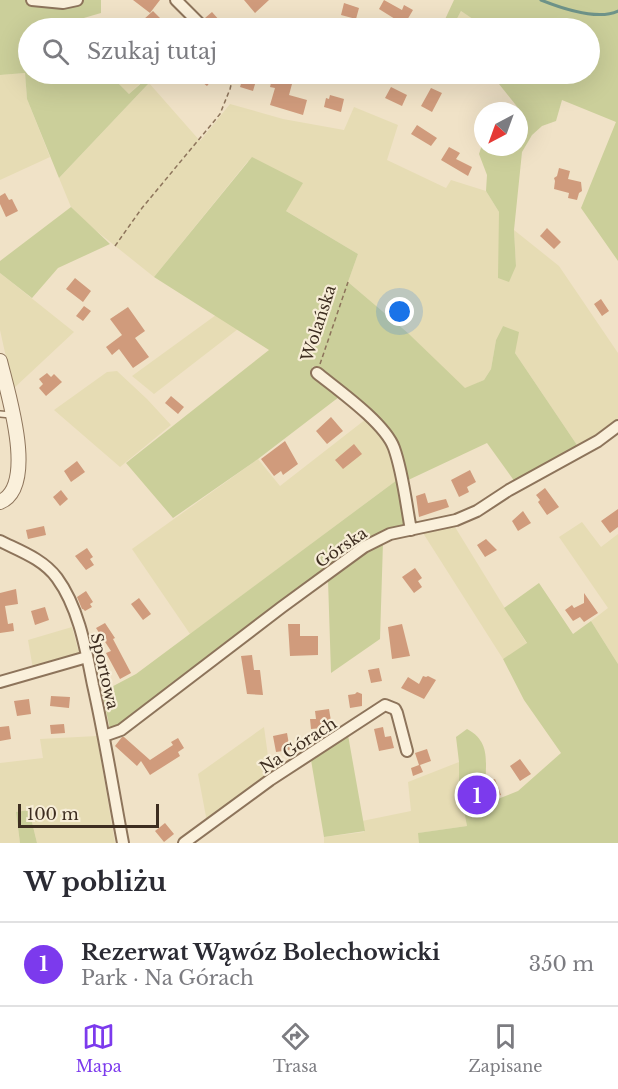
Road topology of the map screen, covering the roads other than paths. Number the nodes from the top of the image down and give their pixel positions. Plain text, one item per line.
1 (32, 0) edge
2 (77, 0) edge
3 (176, 0) edge
4 (194, 18) edge
5 (0, 361) edge
6 (317, 373) road end
7 (6, 415) edge
8 (618, 426) edge
9 (0, 502) edge
10 (411, 530) junction
11 (0, 541) edge
12 (87, 657) junction
13 (0, 682) edge
14 (104, 736) junction
15 (406, 751) dead end
16 (123, 843) edge
17 (184, 843) edge

1 - 2 street
3 - 4 street
5 - 7 street
6 - 10 street
7 - 9 street
8 - 10 street, Górska
10 - 14 street, Górska
11 - 12 street, Sportowa
12 - 13 street
12 - 14 street, Sportowa
14 - 16 street, Sportowa
15 - 17 street, Na Górach

